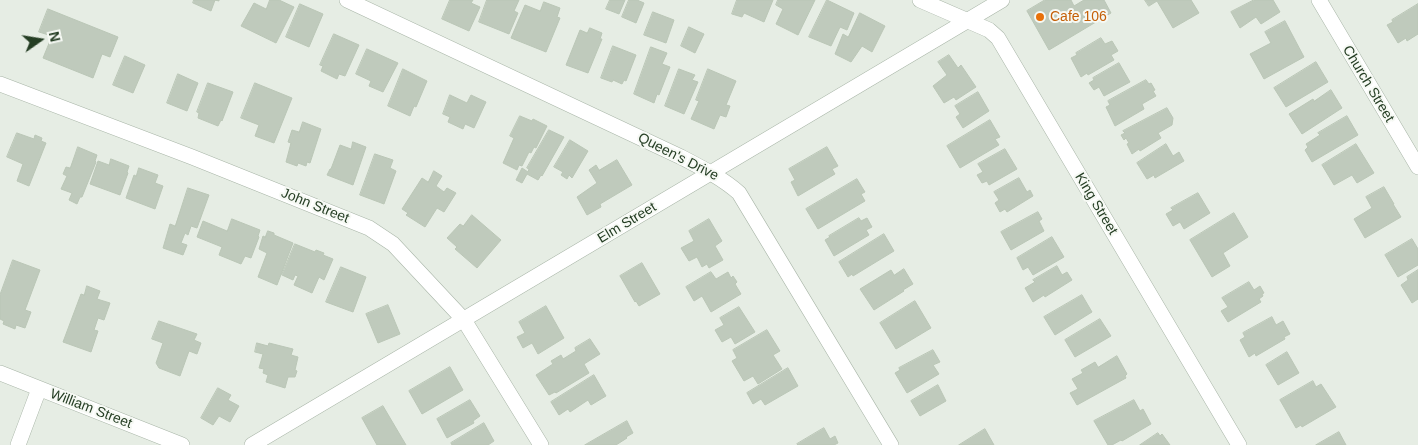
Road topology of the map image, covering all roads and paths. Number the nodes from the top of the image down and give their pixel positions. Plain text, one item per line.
1 (347, 0) edge
2 (920, 0) edge
3 (1002, 0) edge
4 (1319, 0) edge
5 (967, 20) junction
6 (0, 84) edge
7 (1418, 167) edge
8 (711, 173) junction
9 (464, 320) junction
10 (0, 373) edge
11 (38, 389) junction
12 (18, 445) edge
13 (182, 445) edge
14 (252, 445) edge
15 (541, 445) edge
16 (891, 445) edge
17 (1239, 445) edge

1 - 8 street, Queen's Drive
2 - 5 street, King Street
3 - 5 street, Elm Street
4 - 7 street, Church Street
5 - 8 street, Elm Street
5 - 17 street, King Street
6 - 9 street, John Street
8 - 9 street, Elm Street
8 - 16 street, Queen's Drive
9 - 14 street, Elm Street
9 - 15 street, John Street
10 - 11 street, William Street
11 - 12 street
11 - 13 street, William Street

